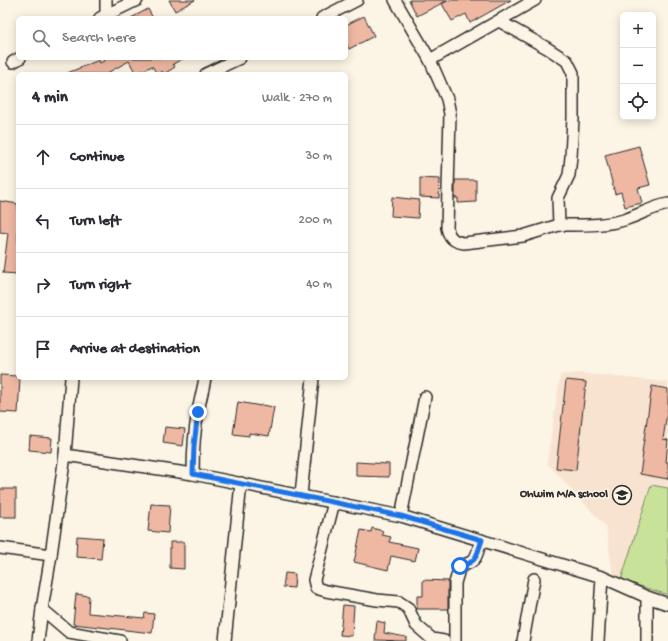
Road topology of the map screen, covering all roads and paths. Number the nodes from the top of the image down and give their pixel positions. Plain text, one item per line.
1 (106, 0) edge
2 (111, 0) edge
3 (137, 0) edge
4 (357, 0) edge
5 (394, 0) edge
6 (535, 0) edge
7 (124, 7) junction
8 (103, 16) edge
9 (326, 16) edge
10 (499, 21) junction
11 (236, 60) edge
12 (430, 60) junction
13 (210, 72) edge
14 (668, 204) edge
15 (559, 225) junction
16 (71, 380) edge
17 (205, 380) edge
18 (313, 380) edge
19 (424, 397) dead end
20 (65, 454) junction
21 (193, 474) junction
22 (241, 483) junction
23 (301, 496) junction
24 (334, 502) junction
25 (401, 516) junction
26 (482, 540) junction
27 (0, 548) edge
28 (52, 555) junction
29 (602, 577) junction
30 (534, 579) dead end
31 (647, 597) junction
32 (668, 604) edge
33 (42, 609) junction
34 (38, 641) edge
35 (120, 641) edge
36 (225, 641) edge
37 (444, 641) edge
38 (455, 641) edge
39 (523, 641) edge
40 (598, 641) edge
41 (647, 641) edge

1 - 8 street
2 - 7 street
3 - 7 street
4 - 9 street
5 - 12 street
6 - 10 street
7 - 8 street
10 - 12 street
10 - 15 street
11 - 13 street
12 - 15 street
14 - 15 street
16 - 20 street
17 - 21 street
18 - 23 street
19 - 25 street
20 - 21 street
20 - 28 street
21 - 22 street
22 - 23 street
22 - 36 street
23 - 24 street
24 - 25 street
24 - 37 street
25 - 26 street
26 - 29 street
26 - 38 street
27 - 28 street
28 - 33 street
29 - 31 street
29 - 40 street
30 - 39 street
31 - 32 street
31 - 41 street
33 - 34 street
33 - 35 street

